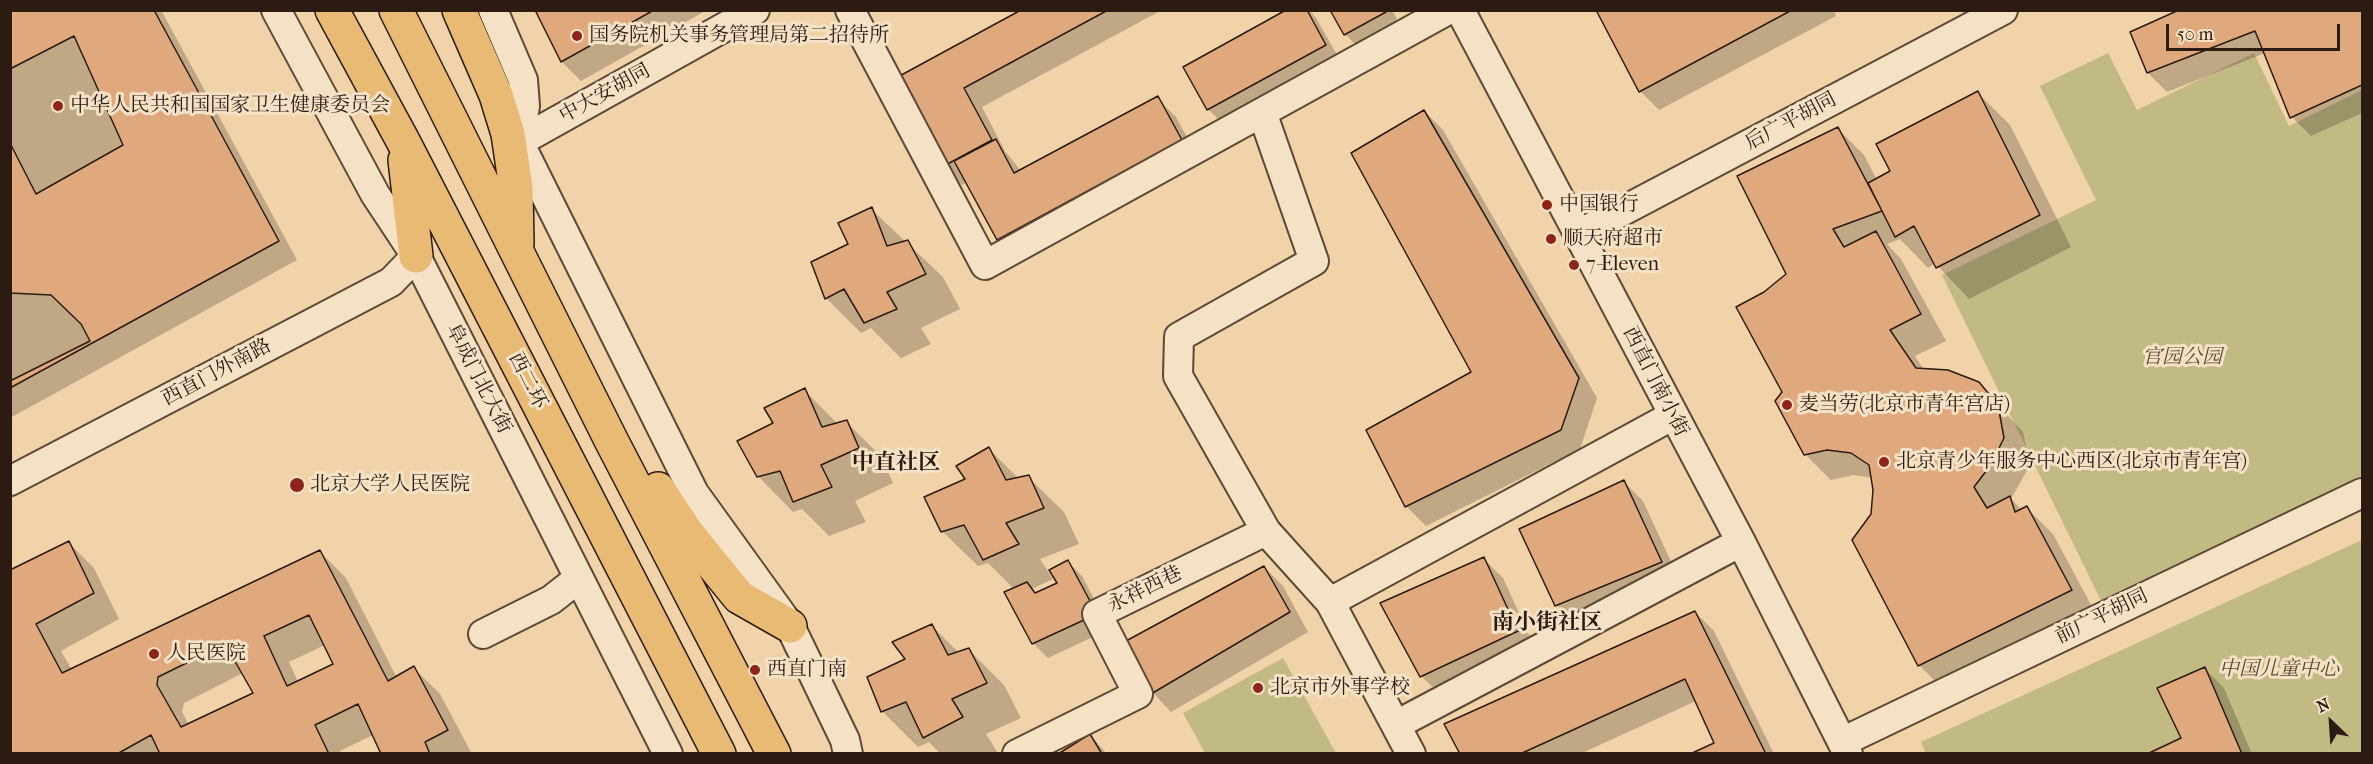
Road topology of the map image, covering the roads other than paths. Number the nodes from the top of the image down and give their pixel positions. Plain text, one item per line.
1 (276, 10) edge
2 (332, 10) edge
3 (396, 10) edge
4 (459, 10) edge
5 (493, 10) edge
6 (755, 10) edge
7 (850, 10) edge
8 (1448, 10) edge
9 (1460, 10) edge
10 (2003, 10) edge
11 (1263, 115) junction
12 (403, 141) junction
13 (516, 154) junction
14 (1579, 234) junction
15 (416, 256) junction
16 (523, 262) junction
17 (1672, 416) junction
18 (611, 440) junction
19 (10, 481) edge
20 (2362, 493) edge
21 (1266, 531) junction
22 (1741, 542) junction
23 (579, 578) junction
24 (1330, 602) junction
25 (789, 626) junction
26 (483, 634) dead end
27 (1396, 725) junction
28 (1845, 748) edge
29 (668, 753) edge
30 (719, 753) edge
31 (774, 753) edge
32 (848, 753) edge
33 (1017, 753) edge
34 (1412, 753) edge

1 - 15 street, 阜成门北大街
2 - 12 highway, 西二环
3 - 16 highway
4 - 13 highway
5 - 13 street
6 - 13 street, 中大安胡同
7 - 11 street
8 - 11 street
9 - 14 street, 西直门南小街
10 - 14 street, 后广平胡同
11 - 21 street
12 - 15 highway
12 - 30 highway, 西二环
13 - 16 highway
13 - 25 street
14 - 17 street, 西直门南小街
15 - 19 street, 西直门外南路
15 - 23 street, 阜成门北大街
16 - 18 highway
17 - 22 street, 西直门南小街
17 - 24 street
18 - 25 highway
18 - 31 highway
20 - 28 street, 前广平胡同
21 - 24 street
21 - 33 street, 永祥西巷
22 - 27 street
22 - 28 street, 西直门南小街
23 - 26 street
23 - 29 street, 阜成门北大街
24 - 27 street
25 - 32 street
27 - 34 street

